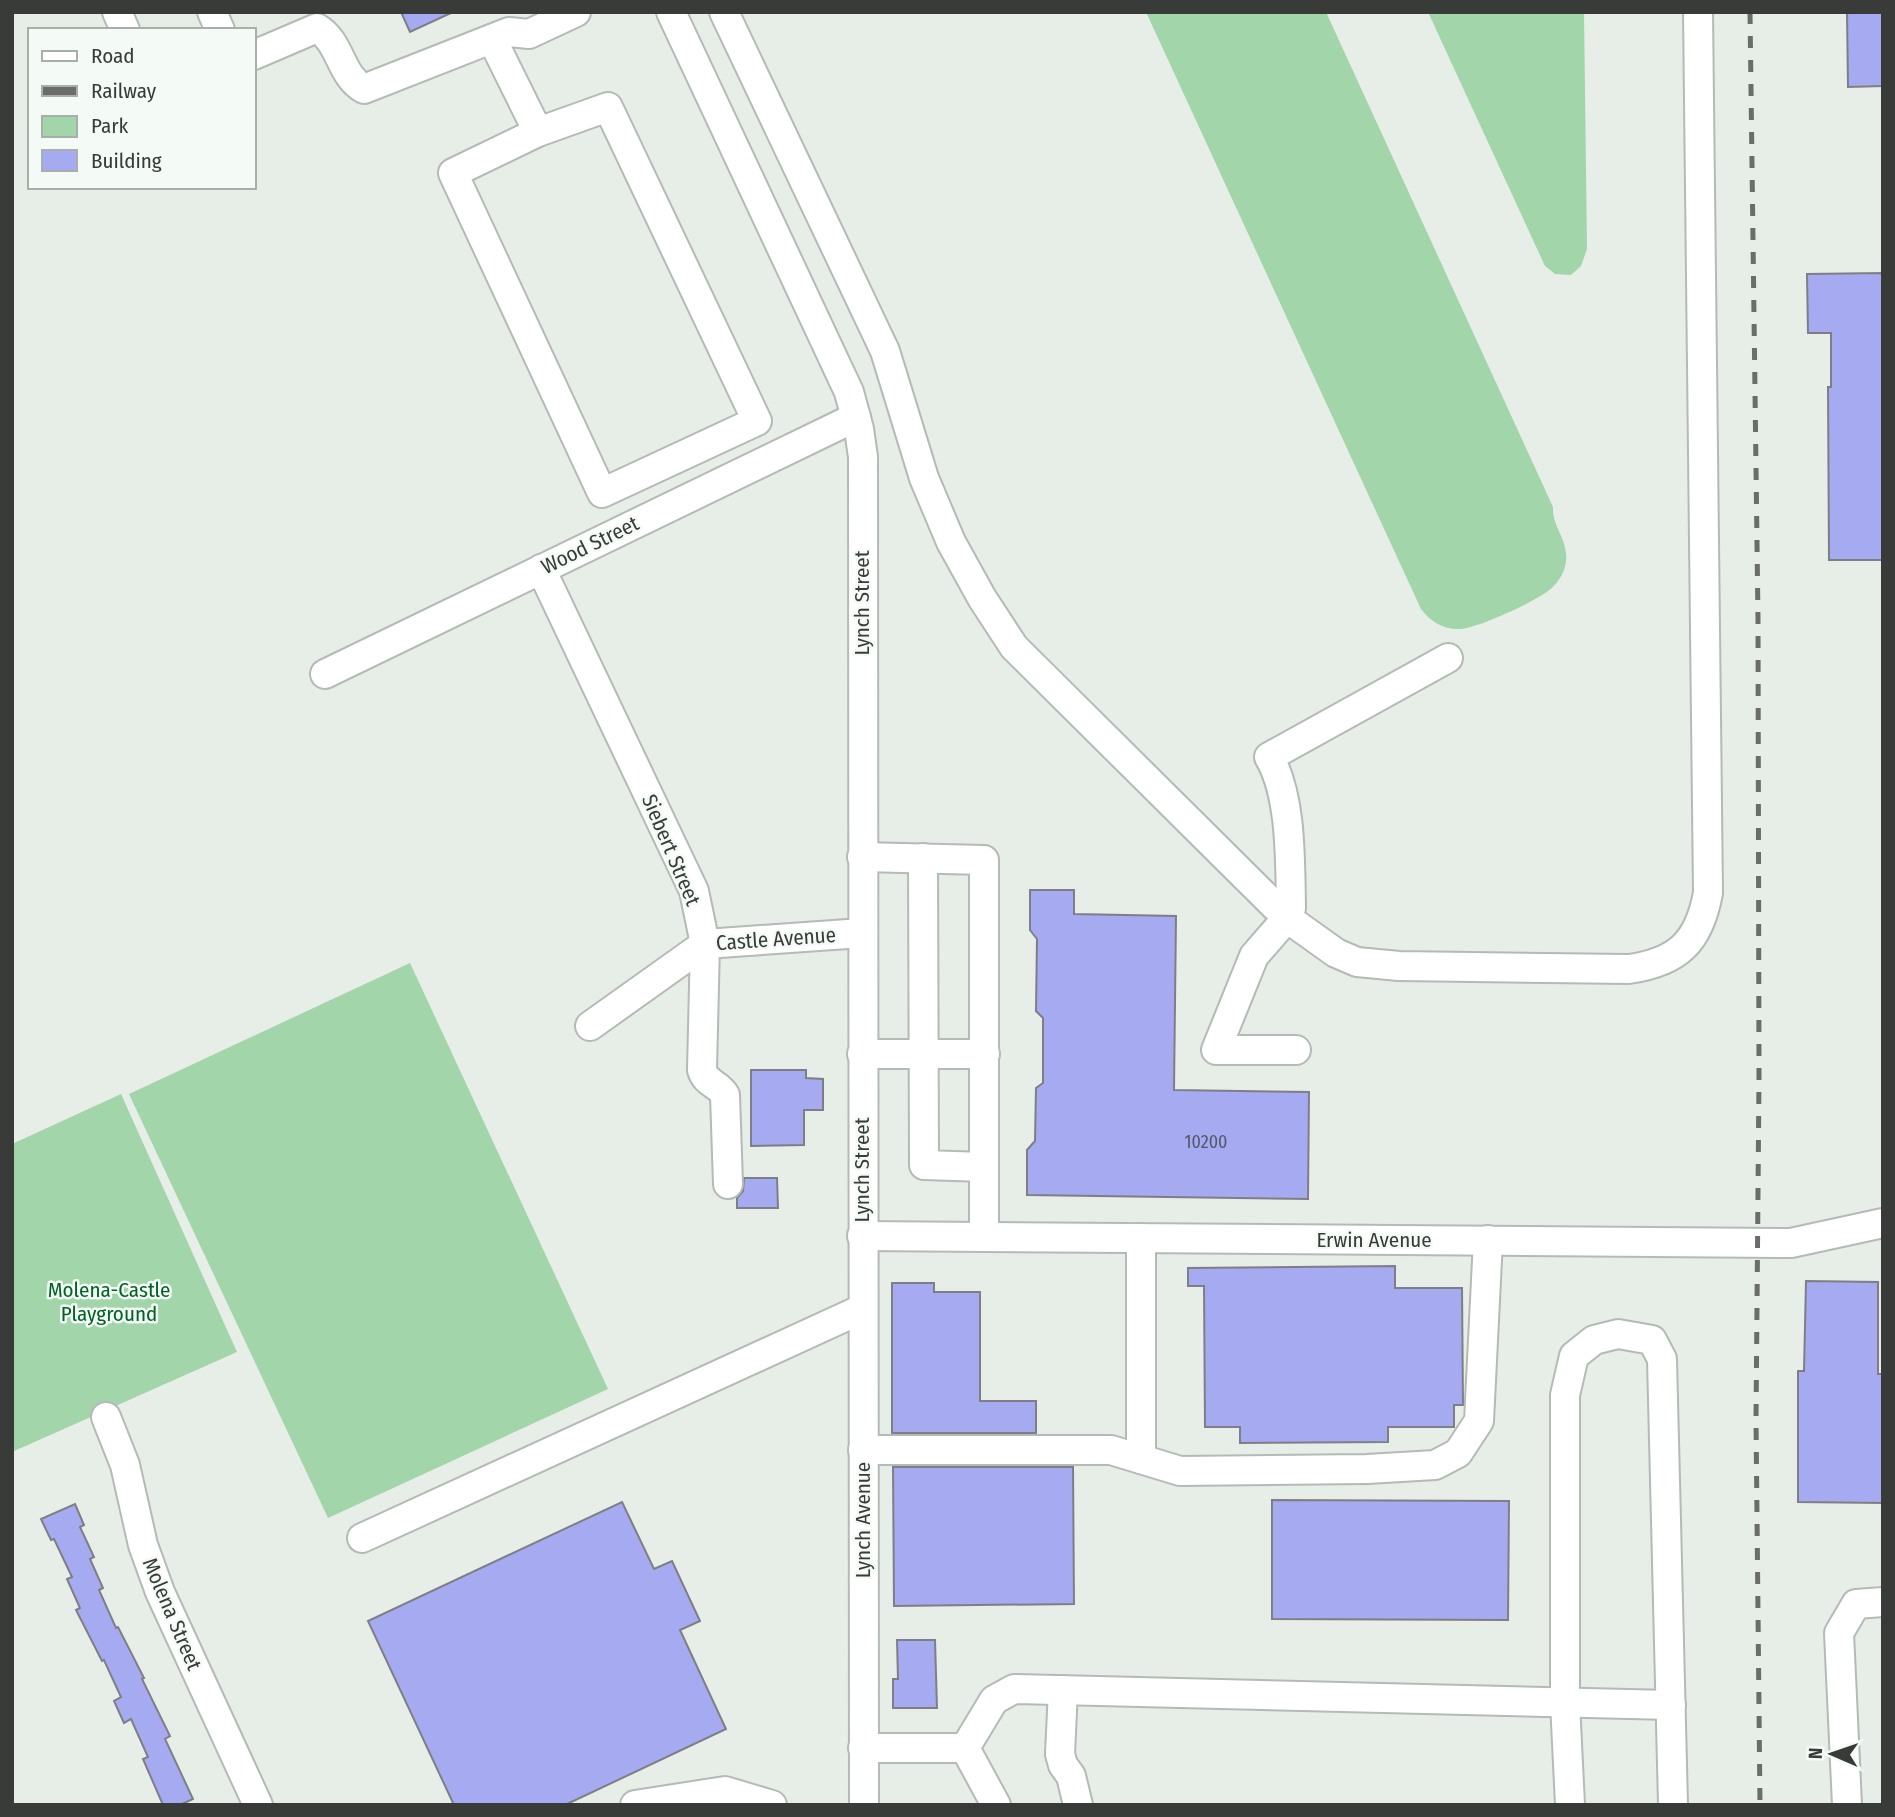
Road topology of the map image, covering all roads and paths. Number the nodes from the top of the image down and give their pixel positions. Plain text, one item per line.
1 (117, 12) edge
2 (212, 12) edge
3 (576, 12) edge
4 (671, 12) edge
5 (724, 12) edge
6 (1698, 12) edge
7 (124, 28) edge
8 (219, 28) edge
9 (508, 28) edge
10 (256, 54) edge
11 (538, 132) junction
12 (856, 418) junction
13 (541, 569) junction
14 (1448, 658) dead end
15 (325, 674) dead end
16 (862, 857) junction
17 (923, 858) junction
18 (1287, 918) junction
19 (862, 933) junction
20 (705, 944) junction
21 (590, 1026) dead end
22 (1296, 1050) dead end
23 (862, 1054) junction
24 (985, 1054) junction
25 (924, 1055) junction
26 (984, 1167) junction
27 (728, 1184) dead end
28 (1883, 1223) edge
29 (862, 1236) junction
30 (984, 1237) junction
31 (1141, 1238) junction
32 (1488, 1240) junction
33 (862, 1309) junction
34 (106, 1417) dead end
35 (863, 1450) junction
36 (1141, 1459) junction
37 (362, 1538) dead end
38 (1883, 1602) edge
39 (1063, 1690) junction
40 (1565, 1702) junction
41 (1671, 1704) junction
42 (863, 1748) junction
43 (965, 1748) junction
44 (258, 1805) edge
45 (635, 1805) edge
46 (772, 1805) edge
47 (863, 1805) edge
48 (996, 1805) edge
49 (1078, 1805) edge
50 (1570, 1805) edge
51 (1673, 1805) edge
52 (1847, 1805) edge

1 - 7 street
2 - 8 street
3 - 9 street
4 - 12 street, Lynch Street
5 - 18 street
6 - 18 street
9 - 10 street
9 - 11 street
11 - 11 street
12 - 13 street, Wood Street
12 - 16 street, Lynch Street
13 - 15 street, Wood Street
13 - 20 street, Siebert Street
14 - 18 street
16 - 17 street
16 - 19 street, Lynch Street
17 - 24 street
17 - 25 street
18 - 22 street
19 - 20 street, Castle Avenue
19 - 23 street, Lynch Street
20 - 21 street, Castle Avenue
20 - 27 street, Siebert Street
23 - 25 street
23 - 29 street, Lynch Street
24 - 25 street
24 - 26 street
25 - 26 street
26 - 30 street
28 - 32 street, Erwin Avenue
29 - 30 street, Erwin Avenue
29 - 33 street, Lynch Avenue
30 - 31 street, Erwin Avenue
31 - 32 street, Erwin Avenue
31 - 36 street
32 - 36 street
33 - 35 street, Lynch Avenue
33 - 37 street
34 - 44 street, Molena Street
35 - 36 street
35 - 42 street, Lynch Avenue
38 - 52 street
39 - 40 street
39 - 43 street
39 - 49 street
40 - 41 street
40 - 41 street
40 - 50 street
41 - 51 street
42 - 43 street
42 - 47 street, Lynch Avenue
43 - 48 street
45 - 46 street

